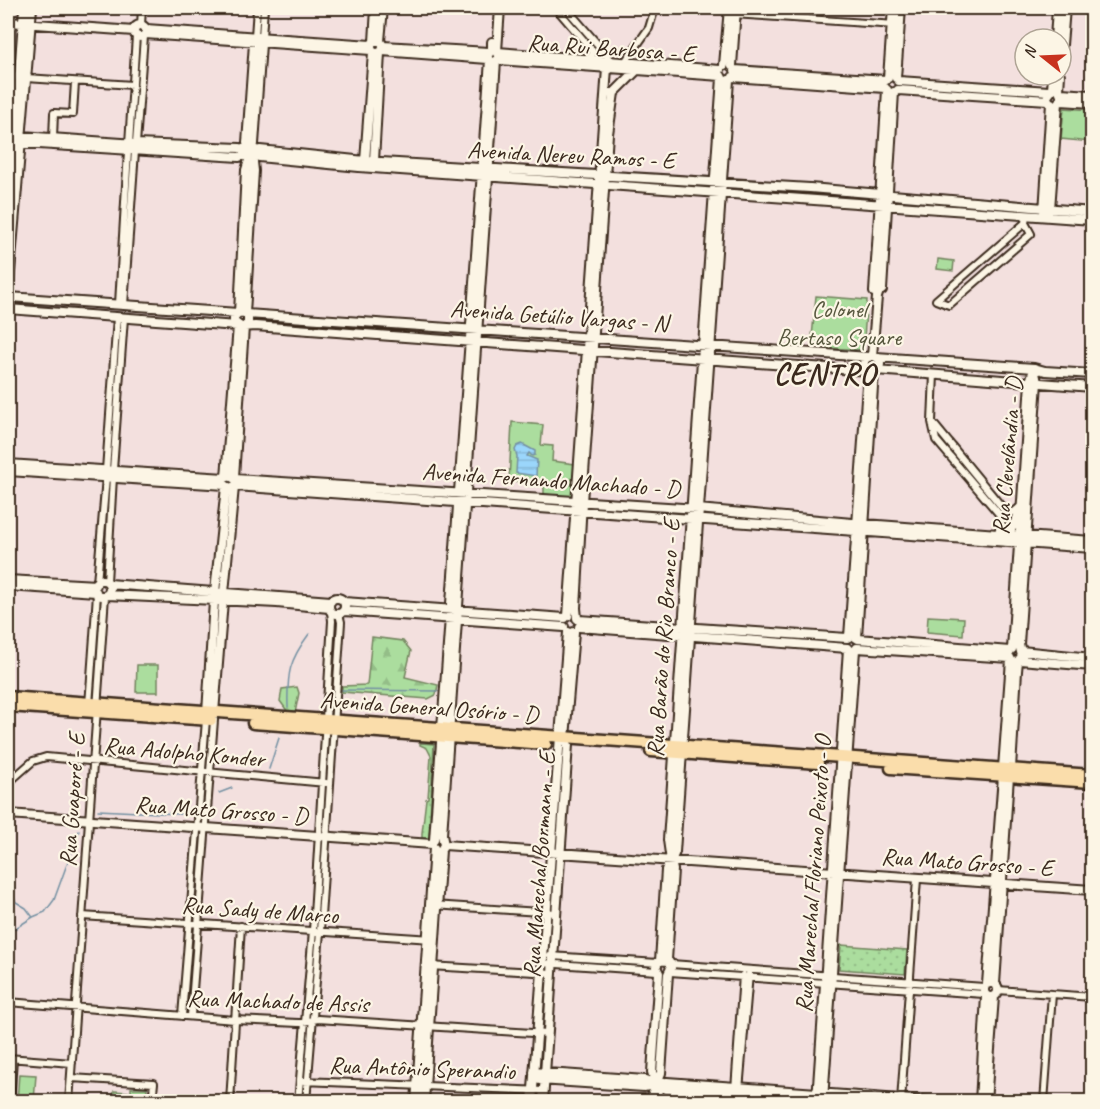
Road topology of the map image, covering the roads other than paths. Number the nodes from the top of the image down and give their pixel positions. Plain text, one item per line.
1 (24, 8) edge
2 (32, 8) edge
3 (142, 8) edge
4 (257, 8) edge
5 (264, 8) edge
6 (376, 8) edge
7 (383, 8) edge
8 (495, 8) edge
9 (500, 8) edge
10 (556, 8) edge
11 (566, 8) edge
12 (655, 8) edge
13 (893, 8) edge
14 (901, 8) edge
15 (1057, 8) edge
16 (1065, 8) edge
17 (733, 11) edge
18 (571, 14) junction
19 (565, 19) junction
20 (8, 22) edge
21 (26, 23) junction
22 (896, 25) junction
23 (1056, 27) edge
24 (1063, 27) edge
25 (141, 32) junction
26 (258, 40) junction
27 (377, 48) junction
28 (494, 56) junction
29 (588, 60) junction
30 (625, 62) junction
31 (610, 65) junction
32 (637, 70) junction
33 (727, 73) junction
34 (8, 76) edge
35 (22, 77) junction
36 (75, 82) junction
37 (133, 85) junction
38 (892, 85) junction
39 (1054, 87) edge
40 (1057, 87) edge
41 (609, 93) junction
42 (1092, 95) edge
43 (1055, 96) junction
44 (1092, 103) edge
45 (134, 122) junction
46 (53, 138) junction
47 (14, 139) edge
48 (370, 145) junction
49 (132, 148) junction
50 (252, 153) junction
51 (365, 161) junction
52 (374, 161) junction
53 (485, 173) junction
54 (602, 180) junction
55 (720, 182) junction
56 (718, 193) junction
57 (884, 195) junction
58 (883, 204) junction
59 (1046, 211) junction
60 (1092, 212) edge
61 (8, 216) edge
62 (1026, 219) junction
63 (1092, 220) edge
64 (8, 296) edge
65 (122, 305) junction
66 (8, 309) edge
67 (242, 313) junction
68 (121, 317) junction
69 (241, 326) junction
70 (473, 330) junction
71 (590, 337) junction
72 (473, 343) junction
73 (707, 346) junction
74 (589, 350) junction
75 (872, 357) junction
76 (706, 359) junction
77 (1034, 368) junction
78 (872, 371) junction
79 (934, 374) junction
80 (1092, 374) edge
81 (1034, 382) junction
82 (1092, 387) edge
83 (8, 464) edge
84 (8, 471) edge
85 (110, 473) junction
86 (230, 482) junction
87 (462, 493) junction
88 (462, 503) junction
89 (578, 505) junction
90 (1021, 506) junction
91 (999, 508) junction
92 (694, 513) junction
93 (860, 527) junction
94 (996, 534) junction
95 (1023, 540) junction
96 (1092, 541) edge
97 (1079, 544) junction
98 (1092, 548) edge
99 (8, 580) edge
100 (108, 583) junction
101 (8, 586) edge
102 (100, 591) junction
103 (219, 597) junction
104 (344, 602) junction
105 (335, 609) junction
106 (454, 615) junction
107 (572, 624) junction
108 (686, 632) junction
109 (853, 638) junction
110 (779, 639) junction
111 (852, 649) junction
112 (1015, 655) junction
113 (1092, 658) edge
114 (1092, 666) edge
115 (8, 697) edge
116 (8, 706) edge
117 (93, 708) junction
118 (210, 717) junction
119 (330, 725) junction
120 (445, 733) junction
121 (562, 741) junction
122 (678, 749) junction
123 (93, 761) junction
124 (844, 761) junction
125 (201, 771) junction
126 (210, 772) junction
127 (1006, 772) junction
128 (1092, 775) edge
129 (1092, 782) edge
130 (8, 783) edge
131 (326, 783) junction
132 (554, 796) junction
133 (564, 797) junction
134 (8, 814) edge
135 (88, 820) junction
136 (196, 827) junction
137 (205, 828) junction
138 (322, 836) junction
139 (438, 844) junction
140 (550, 852) junction
141 (561, 853) junction
142 (671, 861) junction
143 (836, 873) junction
144 (917, 879) junction
145 (998, 884) junction
146 (1092, 890) edge
147 (434, 905) junction
148 (545, 912) junction
149 (556, 913) junction
150 (82, 916) junction
151 (189, 923) junction
152 (198, 923) junction
153 (241, 926) junction
154 (316, 931) junction
155 (431, 939) junction
156 (314, 959) junction
157 (542, 959) junction
158 (553, 960) junction
159 (606, 960) junction
160 (429, 966) junction
161 (664, 967) junction
162 (702, 967) junction
163 (186, 968) junction
164 (195, 968) junction
165 (605, 968) junction
166 (746, 970) junction
167 (776, 972) junction
168 (541, 973) junction
169 (552, 973) junction
170 (701, 974) junction
171 (746, 977) junction
172 (775, 979) junction
173 (828, 979) junction
174 (910, 985) junction
175 (990, 990) junction
176 (1052, 994) junction
177 (1092, 997) edge
178 (8, 1002) edge
179 (76, 1007) junction
180 (182, 1016) junction
181 (191, 1016) junction
182 (235, 1020) junction
183 (312, 1020) junction
184 (305, 1023) junction
185 (425, 1026) junction
186 (537, 1033) junction
187 (548, 1034) junction
188 (10, 1058) edge
189 (72, 1063) junction
190 (534, 1076) junction
191 (545, 1077) junction
192 (71, 1078) junction
193 (304, 1081) junction
194 (656, 1084) junction
195 (417, 1087) junction
196 (426, 1087) junction
197 (532, 1090) junction
198 (544, 1090) junction
199 (738, 1094) edge
200 (820, 1098) edge
201 (901, 1100) edge
202 (10, 1101) edge
203 (69, 1101) edge
204 (152, 1101) edge
205 (230, 1101) edge
206 (298, 1101) edge
207 (306, 1101) edge
208 (416, 1101) edge
209 (424, 1101) edge
210 (532, 1101) edge
211 (546, 1101) edge
212 (650, 1101) edge
213 (659, 1101) edge
214 (842, 1101) edge
215 (942, 1101) edge
216 (980, 1101) edge
217 (986, 1101) edge
218 (1044, 1101) edge

1 - 21 street
2 - 21 street
3 - 25 street
4 - 26 street
5 - 26 street
6 - 27 street
7 - 27 street
8 - 28 street
9 - 28 street
10 - 19 street
11 - 18 street
12 - 30 street
13 - 22 street
14 - 22 street
15 - 23 street
16 - 24 street
17 - 22 street
17 - 33 street
18 - 19 street
18 - 31 street
19 - 29 street
20 - 21 street, Rua Rui Barbosa - E
21 - 25 street, Rua Rui Barbosa - E
21 - 35 street
22 - 38 street
25 - 26 street, Rua Rui Barbosa - E
25 - 37 street
25 - 45 street
26 - 27 street, Rua Rui Barbosa - E
26 - 50 street
27 - 28 street, Rua Rui Barbosa - E
27 - 48 street
28 - 29 street, Rua Rui Barbosa - E
28 - 31 street, Rua Rui Barbosa - E
28 - 53 street
29 - 31 street, Rua Rui Barbosa - E
30 - 31 street, Rua Rui Barbosa - E
30 - 33 street, Rua Rui Barbosa - E
31 - 32 street, Rua Rui Barbosa - E
31 - 41 street, Rua Marechal Bormann - E
32 - 33 street, Rua Rui Barbosa - E
32 - 41 street
33 - 38 street, Rua Rui Barbosa - E
33 - 55 street
33 - 55 street
34 - 35 street
35 - 36 street
35 - 47 street
36 - 37 street
36 - 46 street
37 - 45 street
38 - 43 street, Rua Rui Barbosa - E
38 - 57 street
39 - 43 street
40 - 43 street
41 - 54 street, Rua Marechal Bormann - E
42 - 43 street
43 - 44 street
43 - 59 street
45 - 49 street
46 - 47 street, Avenida Nereu Ramos - E
46 - 49 street, Avenida Nereu Ramos - E
47 - 49 street, Avenida Nereu Ramos - E
47 - 61 street
47 - 64 street
48 - 51 street
48 - 52 street
49 - 50 street, Avenida Nereu Ramos - E
49 - 65 street
50 - 51 street, Avenida Nereu Ramos - E
50 - 53 street, Avenida Nereu Ramos - E
50 - 67 street
51 - 52 street, Avenida Nereu Ramos - E
52 - 53 street, Avenida Nereu Ramos - E
53 - 54 street, Avenida Nereu Ramos - E
53 - 70 street
54 - 55 street, Avenida Nereu Ramos - E
54 - 56 street, Avenida Nereu Ramos - E
54 - 71 street, Rua Marechal Bormann - E
55 - 56 street, Rua Barão do Rio Branco - E
55 - 57 street, Avenida Nereu Ramos - E
56 - 58 street, Avenida Nereu Ramos - E
56 - 73 street, Rua Barão do Rio Branco - E
57 - 58 street
57 - 59 street, Avenida Nereu Ramos - E
58 - 62 street, Avenida Nereu Ramos - E
58 - 75 street
59 - 60 street
59 - 62 street, Avenida Nereu Ramos - E
59 - 63 street
62 - 62 street
64 - 65 street, Avenida Getúlio Vargas - N
64 - 66 street
65 - 67 street, Avenida Getúlio Vargas - N
66 - 68 street, Avenida Getúlio Vargas - N
67 - 69 street
67 - 69 street
67 - 70 street, Avenida Getúlio Vargas - N
68 - 69 street, Avenida Getúlio Vargas - N
68 - 85 street, Rua Guaporé - E
69 - 72 street, Avenida Getúlio Vargas - N
69 - 86 street
70 - 71 street, Avenida Getúlio Vargas - N
70 - 72 street
71 - 73 street, Avenida Getúlio Vargas - N
71 - 74 street, Rua Marechal Bormann - E
72 - 74 street, Avenida Getúlio Vargas - N
72 - 87 street
73 - 75 street, Avenida Getúlio Vargas - N
73 - 76 street, Rua Barão do Rio Branco - E
74 - 76 street, Avenida Getúlio Vargas - N
74 - 89 street, Rua Marechal Bormann - E
75 - 77 street, Avenida Getúlio Vargas - N
75 - 78 street
75 - 78 street
76 - 78 street, Avenida Getúlio Vargas - N
76 - 92 street, Rua Barão do Rio Branco - E
77 - 80 street, Avenida Getúlio Vargas - N
77 - 81 street, Rua Clevelândia - D
78 - 79 street, Avenida Getúlio Vargas - N
78 - 93 street
79 - 81 street, Avenida Getúlio Vargas - N
79 - 91 street
81 - 82 street, Avenida Getúlio Vargas - N
81 - 90 street, Rua Clevelândia - D
81 - 95 street, Rua Clevelândia - D
83 - 85 street, Avenida Fernando Machado - D
84 - 85 street, Avenida Fernando Machado - D
85 - 86 street, Avenida Fernando Machado - D
85 - 100 street, Rua Guaporé - E
85 - 102 street, Rua Guaporé - E
86 - 87 street, Avenida Fernando Machado - D
86 - 88 street, Avenida Fernando Machado - D
86 - 103 street
87 - 88 street
87 - 89 street, Avenida Fernando Machado - D
88 - 89 street, Avenida Fernando Machado - D
88 - 106 street
89 - 92 street, Avenida Fernando Machado - D
89 - 107 street, Rua Marechal Bormann - E
90 - 91 street
90 - 94 street
90 - 95 street, Rua Clevelândia - D
91 - 94 street
92 - 93 street, Avenida Fernando Machado - D
92 - 108 street, Rua Barão do Rio Branco - E
93 - 94 street
93 - 95 street
93 - 109 street
94 - 95 street
95 - 97 street
95 - 112 street, Rua Clevelândia - D
96 - 97 street
97 - 98 street
99 - 102 street
100 - 102 street
100 - 102 street
100 - 103 street
101 - 102 street
102 - 103 street
102 - 117 street, Rua Guaporé - E
103 - 105 street
103 - 118 street
104 - 105 street
104 - 105 street
104 - 106 street
105 - 106 street
105 - 119 street
106 - 107 street
106 - 120 street
107 - 108 street
107 - 121 street, Rua Marechal Bormann - E
108 - 110 street
108 - 122 street, Rua Barão do Rio Branco - E
109 - 110 street
109 - 111 street
109 - 111 street
109 - 112 street
110 - 111 street
111 - 112 street
111 - 124 street, Rua Marechal Floriano Peixoto - O
112 - 113 street
112 - 114 street
112 - 127 street, Rua Clevelândia - D
115 - 117 main road, Avenida General Osório - D
116 - 117 main road, Avenida General Osório - D
117 - 118 main road, Avenida General Osório - D
117 - 123 street, Rua Guaporé - E
118 - 119 main road, Avenida General Osório - D
118 - 125 street
118 - 126 street
119 - 120 main road, Avenida General Osório - D
119 - 131 street
120 - 121 main road, Avenida General Osório - D
120 - 139 street
121 - 122 main road, Avenida General Osório - D
121 - 132 street, Rua Marechal Bormann - E
121 - 133 street, Rua Marechal Bormann - E
122 - 124 main road, Avenida General Osório - D
122 - 142 street, Rua Barão do Rio Branco - E
123 - 125 street, Rua Adolpho Konder
123 - 130 street, Rua Adolpho Konder
123 - 135 street, Rua Guaporé - E
124 - 127 main road, Avenida General Osório - D
124 - 143 street, Rua Marechal Floriano Peixoto - O
125 - 126 street, Rua Adolpho Konder
125 - 136 street
126 - 131 street, Rua Adolpho Konder
126 - 137 street
127 - 128 main road
127 - 129 main road
127 - 145 street, Rua Clevelândia - D
131 - 138 street
132 - 133 street
132 - 140 street, Rua Marechal Bormann - E
133 - 141 street, Rua Marechal Bormann - E
134 - 135 street, Rua Mato Grosso - D
135 - 136 street, Rua Mato Grosso - D
135 - 150 street, Rua Guaporé - E
136 - 137 street, Rua Mato Grosso - D
136 - 151 street
137 - 138 street, Rua Mato Grosso - D
137 - 152 street
138 - 139 street, Rua Mato Grosso - D
138 - 154 street
139 - 140 street, Rua Mato Grosso - D
139 - 147 street
140 - 141 street, Rua Mato Grosso - D
140 - 148 street, Rua Marechal Bormann - E
141 - 142 street, Rua Mato Grosso - D
141 - 149 street, Rua Marechal Bormann - E
142 - 143 street, Rua Mato Grosso - D
142 - 161 street, Rua Barão do Rio Branco - E
143 - 144 street, Rua Mato Grosso - E
143 - 173 street, Rua Marechal Floriano Peixoto - O
144 - 145 street, Rua Mato Grosso - E
144 - 174 street
145 - 146 street, Rua Mato Grosso - E
145 - 175 street, Rua Clevelândia - D
147 - 148 street
147 - 155 street
148 - 149 street
148 - 157 street, Rua Marechal Bormann - E
149 - 158 street, Rua Marechal Bormann - E
150 - 151 street, Rua Sady de Marco
150 - 179 street, Rua Guaporé - E
151 - 152 street, Rua Sady de Marco
151 - 163 street
152 - 153 street, Rua Sady de Marco
152 - 164 street
153 - 154 street, Rua Sady de Marco
153 - 182 street
154 - 155 street, Rua Sady de Marco
154 - 156 street
155 - 160 street
156 - 183 street
156 - 184 street
157 - 158 street
157 - 168 street, Rua Marechal Bormann - E
158 - 159 street
158 - 165 street
158 - 169 street, Rua Marechal Bormann - E
159 - 161 street
159 - 165 street
160 - 168 street
160 - 185 street
161 - 162 street
161 - 165 street
161 - 170 street
161 - 194 street, Rua Barão do Rio Branco - E
162 - 166 street
162 - 170 street
163 - 164 street
163 - 180 street
164 - 181 street
166 - 167 street
166 - 171 street
167 - 172 street
167 - 173 street
168 - 169 street
168 - 186 street, Rua Marechal Bormann - E
169 - 187 street, Rua Marechal Bormann - E
170 - 171 street
171 - 172 street
171 - 199 street
172 - 173 street
173 - 174 street
173 - 200 street, Rua Marechal Floriano Peixoto - O
174 - 175 street
174 - 201 street
175 - 176 street
175 - 216 street, Rua Clevelândia - D
175 - 217 street, Rua Clevelândia - D
176 - 177 street
176 - 218 street
178 - 179 street, Rua Machado de Assis
179 - 180 street, Rua Machado de Assis
179 - 189 street, Rua Guaporé - E
180 - 181 street, Rua Machado de Assis
181 - 182 street, Rua Machado de Assis
182 - 184 street, Rua Machado de Assis
182 - 205 street
183 - 184 street, Rua Machado de Assis
183 - 185 street, Rua Machado de Assis
183 - 193 street
184 - 193 street
185 - 186 street, Rua Machado de Assis
185 - 195 street
185 - 196 street
186 - 187 street, Rua Machado de Assis
186 - 190 street, Rua Marechal Bormann - E
187 - 191 street, Rua Marechal Bormann - E
188 - 189 street
188 - 202 street
189 - 192 street, Rua Guaporé - E
190 - 191 street
190 - 197 street, Rua Marechal Bormann - E
191 - 194 street
191 - 198 street, Rua Marechal Bormann - E
192 - 203 street, Rua Guaporé - E
192 - 204 street
193 - 195 street, Rua Antônio Sperandio
193 - 206 street
193 - 207 street
194 - 199 street
194 - 212 street, Rua Barão do Rio Branco - E
194 - 213 street, Rua Barão do Rio Branco - E
195 - 196 street, Rua Antônio Sperandio
195 - 208 street
196 - 197 street, Rua Antônio Sperandio
196 - 209 street
197 - 198 street, Rua Antônio Sperandio
197 - 210 street, Rua Marechal Bormann - E
198 - 211 street, Rua Marechal Bormann - E
199 - 200 street
200 - 201 street
200 - 214 street
201 - 215 street

